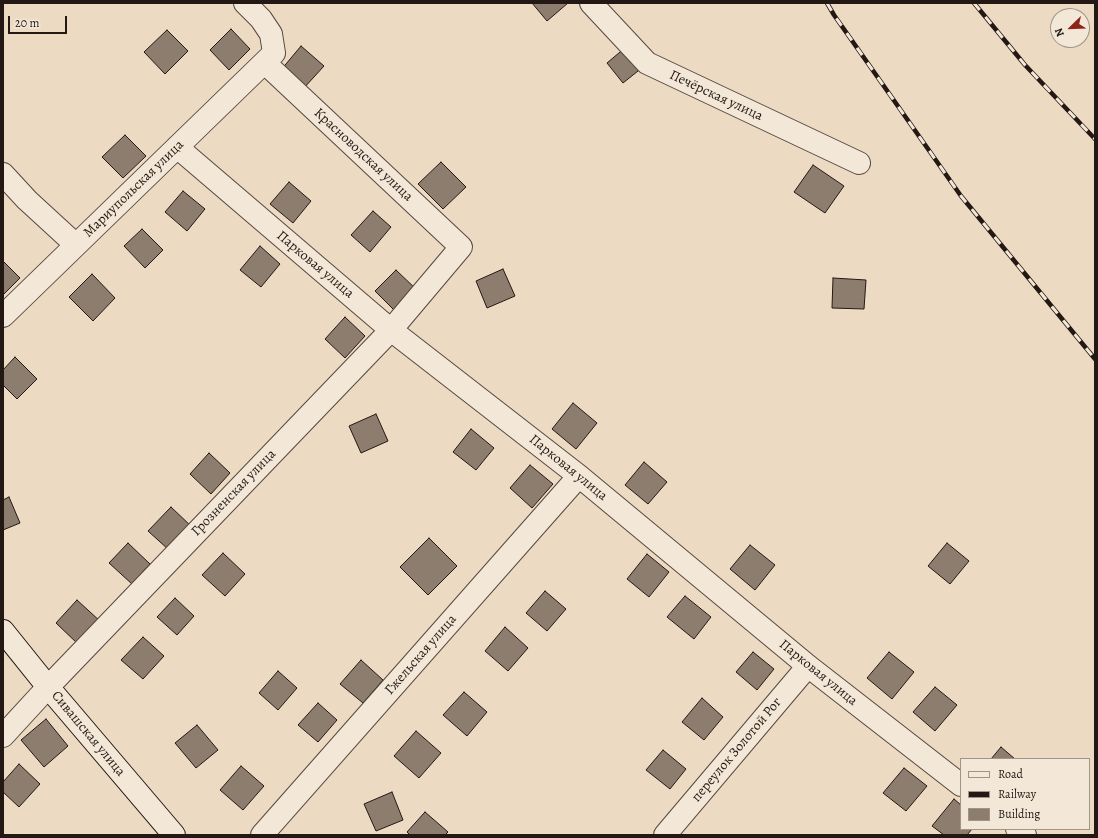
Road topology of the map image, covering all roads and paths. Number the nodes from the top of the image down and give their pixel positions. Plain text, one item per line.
1 (245, 3) edge
2 (591, 3) edge
3 (265, 63) junction
4 (177, 147) junction
5 (859, 163) dead end
6 (3, 174) edge
7 (76, 245) junction
8 (461, 247) joint
9 (3, 316) edge
10 (391, 330) junction
11 (579, 476) junction
12 (3, 631) edge
13 (808, 666) junction
14 (48, 687) junction
15 (3, 736) edge
16 (960, 784) edge
17 (174, 835) edge
18 (262, 835) edge
19 (665, 835) edge

1 - 3 street
2 - 5 street, Печёрская улица
3 - 4 street, Мариупольская улица
3 - 8 street, Красноводская улица
4 - 7 street, Мариупольская улица
4 - 10 street, Парковая улица
6 - 7 street
7 - 9 street, Мариупольская улица
8 - 10 street, Грозненская улица
10 - 11 street, Парковая улица
10 - 14 street, Грозненская улица
11 - 13 street, Парковая улица
11 - 18 street, Гжельская улица
12 - 14 street, Сивашская улица
13 - 16 street, Парковая улица
13 - 19 street, переулок Золотой Рог
14 - 15 street, Грозненская улица
14 - 17 street, Сивашская улица

